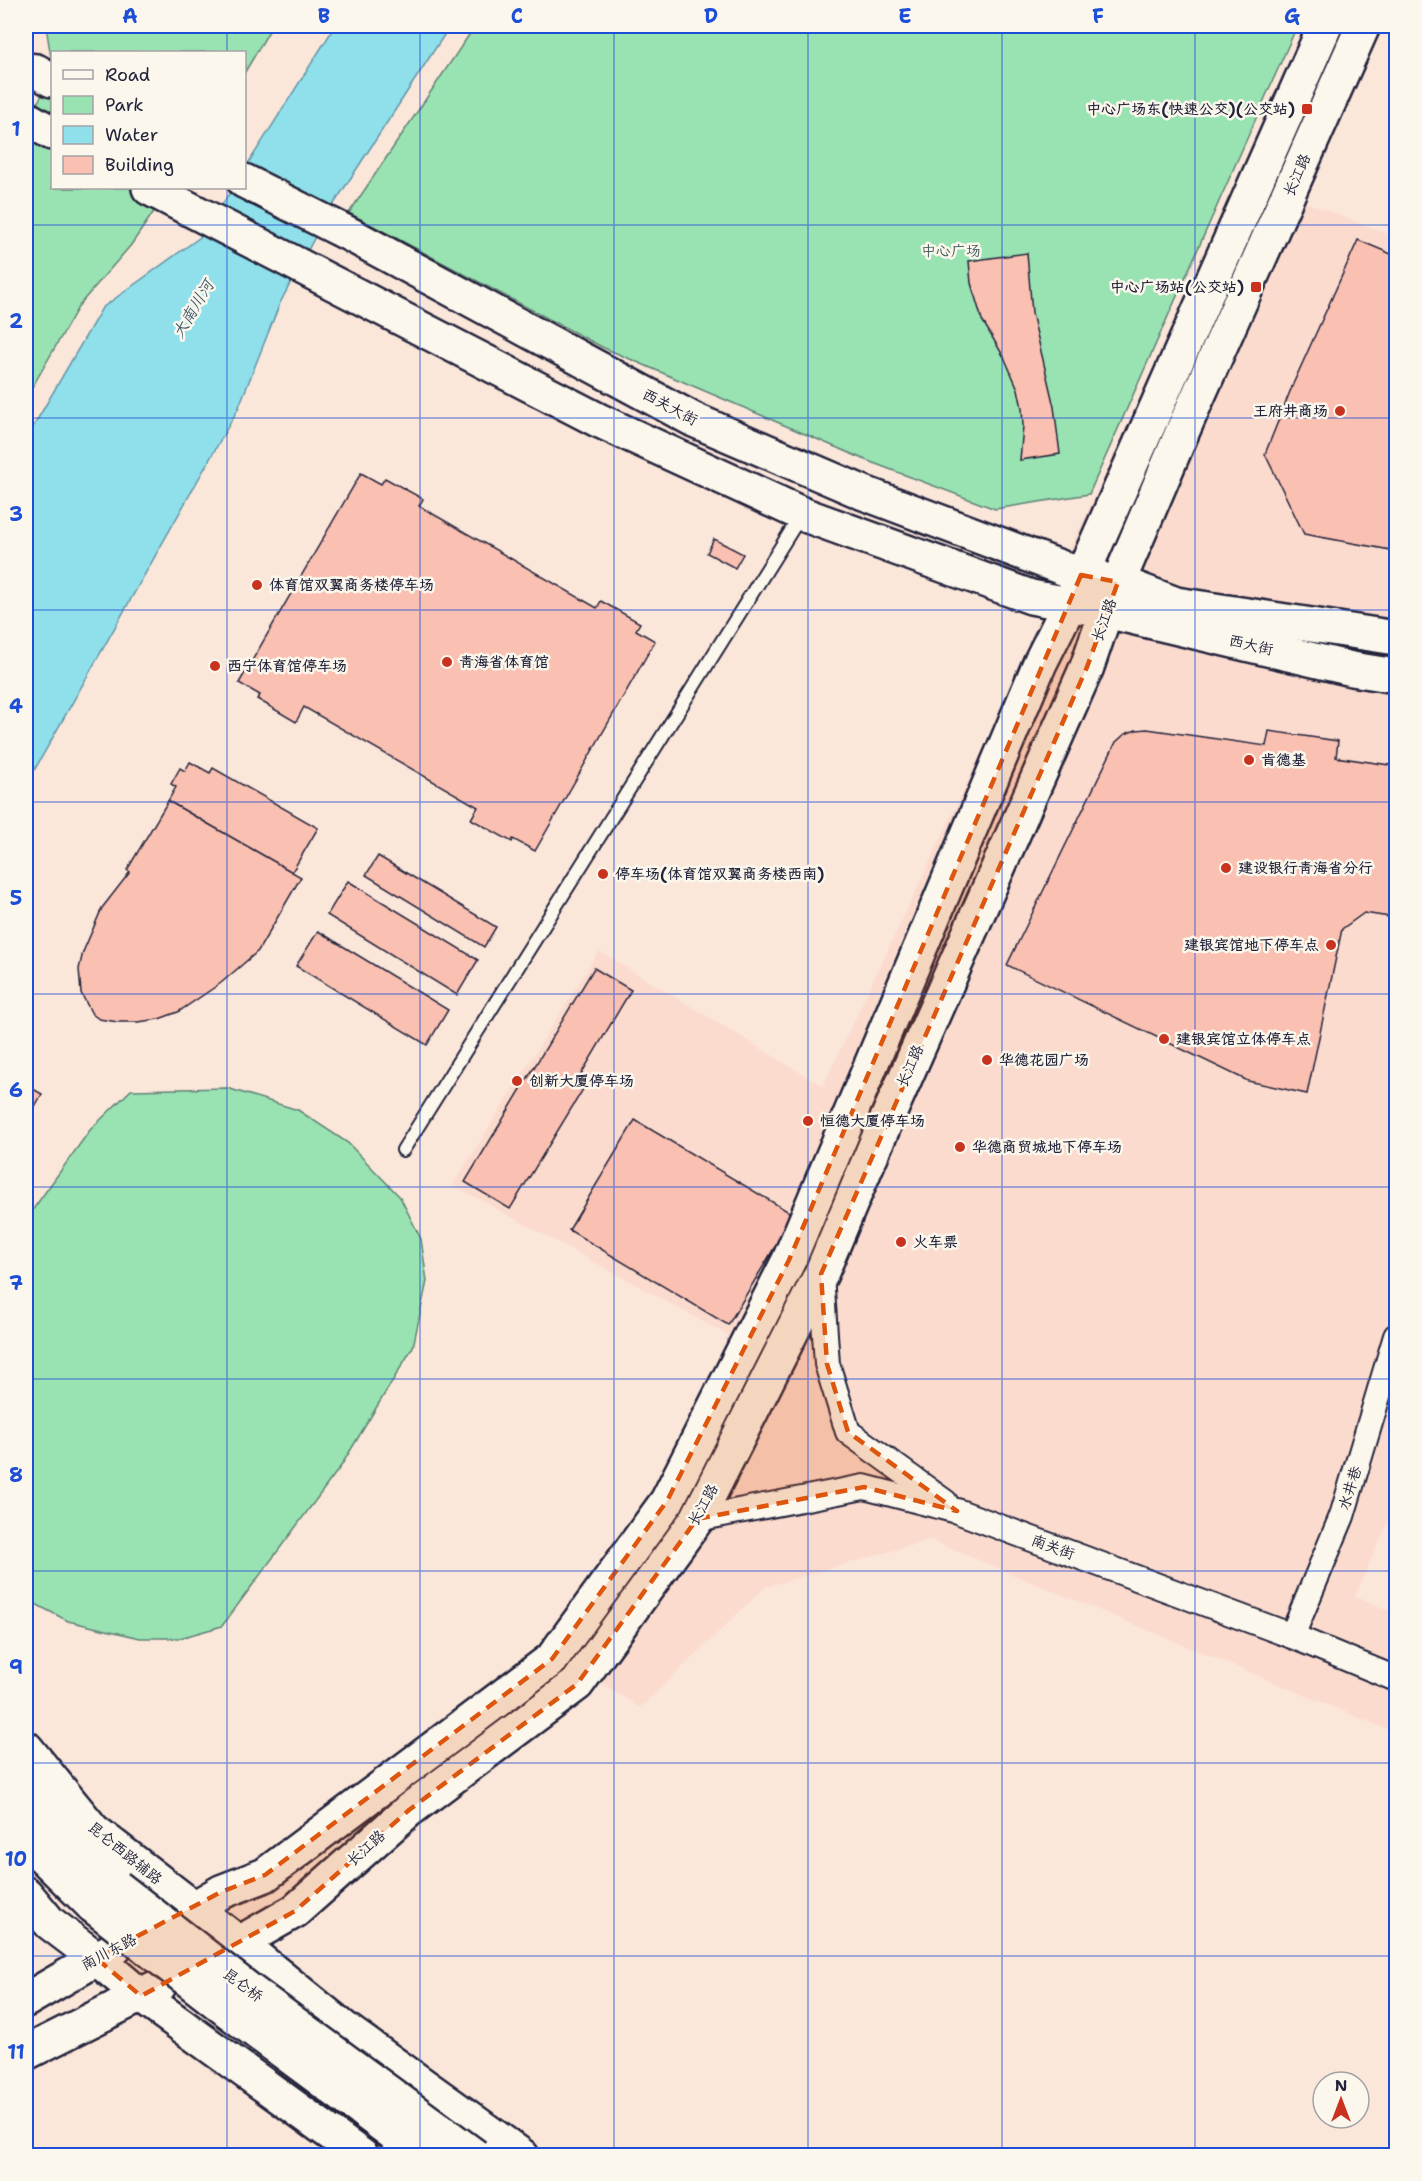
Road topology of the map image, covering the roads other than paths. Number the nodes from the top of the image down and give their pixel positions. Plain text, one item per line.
1 (1325, 26) edge
2 (1363, 26) edge
3 (26, 70) edge
4 (51, 79) edge
5 (26, 118) edge
6 (51, 133) edge
7 (246, 182) edge
8 (150, 189) edge
9 (802, 514) junction
10 (1081, 575) junction
11 (1112, 597) junction
12 (1069, 604) junction
13 (1396, 638) edge
14 (1396, 676) edge
15 (403, 1150) dead end
16 (821, 1274) junction
17 (1396, 1336) edge
18 (957, 1511) junction
19 (697, 1519) junction
20 (1292, 1636) junction
21 (1396, 1679) edge
22 (26, 1748) edge
23 (26, 1797) edge
24 (26, 1840) edge
25 (26, 1894) edge
26 (194, 1908) junction
27 (240, 1943) junction
28 (96, 1958) junction
29 (141, 1996) junction
30 (26, 2000) edge
31 (26, 2053) edge
32 (362, 2156) edge
33 (424, 2156) edge
34 (475, 2156) edge
35 (522, 2156) edge

1 - 10 main road
2 - 11 main road, 长江路
3 - 4 main road
5 - 6 main road
7 - 10 main road, 西关大街
8 - 9 main road
9 - 12 main road
9 - 15 lane
10 - 11 main road, 西关大街
10 - 12 main road
11 - 12 main road
11 - 13 main road, 西大街
11 - 14 main road, 西大街
11 - 16 main road, 长江路
12 - 26 main road
16 - 18 street
16 - 19 main road, 长江路
17 - 20 street, 水井巷
18 - 19 street, 南关街
18 - 20 street, 南关街
19 - 27 main road, 长江路
20 - 21 street, 南关街
22 - 26 main road, 昆仑西路辅路
23 - 34 main road, 昆仑桥, bridge
24 - 33 main road, 昆仑桥, bridge
25 - 28 main road
26 - 27 main road, 昆仑西路辅路
26 - 28 main road, 南川东路
27 - 29 main road, 长江路
27 - 35 main road, 昆仑西路辅路
28 - 29 main road
28 - 30 main road, 南川东路
29 - 31 main road
29 - 32 main road

